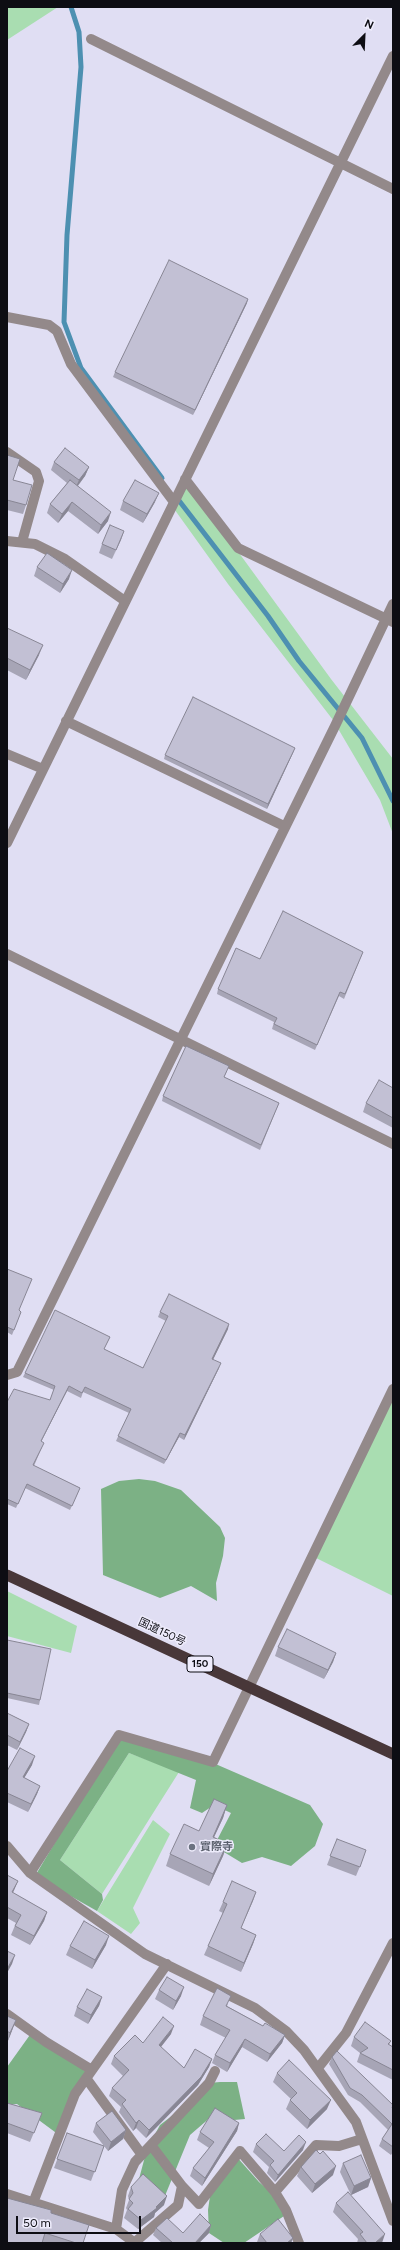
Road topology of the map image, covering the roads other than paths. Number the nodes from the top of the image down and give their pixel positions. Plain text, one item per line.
1 (91, 39) dead end
2 (393, 56) edge
3 (341, 162) junction
4 (393, 190) edge
5 (7, 317) edge
6 (7, 452) edge
7 (185, 479) junction
8 (174, 502) junction
9 (7, 541) edge
10 (22, 542) junction
11 (125, 602) junction
12 (393, 604) edge
13 (389, 620) edge
14 (66, 721) junction
15 (7, 754) edge
16 (43, 769) junction
17 (284, 826) junction
18 (7, 843) edge
19 (7, 954) edge
20 (180, 1040) junction
21 (393, 1144) edge
22 (7, 1374) edge
23 (393, 1389) edge
24 (7, 1576) edge
25 (249, 1687) junction
26 (393, 1754) edge
27 (7, 1846) edge
28 (30, 1873) junction
29 (393, 1943) edge
30 (167, 1964) junction
31 (7, 2014) edge
32 (318, 2068) junction
33 (215, 2071) dead end
34 (89, 2074) junction
35 (362, 2139) junction
36 (151, 2145) junction
37 (142, 2154) junction
38 (182, 2186) junction
39 (275, 2192) junction
40 (7, 2194) edge
41 (33, 2203) junction
42 (393, 2221) edge
43 (116, 2229) junction
44 (134, 2243) edge
45 (299, 2243) edge

1 - 3 street
2 - 3 street
3 - 4 street
3 - 7 street
5 - 8 street
6 - 10 street
7 - 8 street
7 - 13 street
8 - 11 street
9 - 10 street
10 - 11 street
11 - 14 street
12 - 13 street
13 - 17 street
14 - 16 street
14 - 17 street
15 - 16 street
16 - 18 street
17 - 20 street
19 - 20 street
20 - 21 street
20 - 22 street
23 - 25 street
24 - 25 highway, 国道150号 / 150
25 - 26 highway, 国道150号 / 150
25 - 28 street
27 - 28 street
28 - 30 street
29 - 32 street
30 - 32 street
30 - 34 street
31 - 34 street
32 - 35 street
33 - 36 street
34 - 37 street
34 - 41 street
35 - 39 street
35 - 42 street
36 - 37 street
36 - 38 street
37 - 43 street
38 - 39 street
38 - 44 street
39 - 45 street
40 - 41 street
41 - 43 street
43 - 44 street

